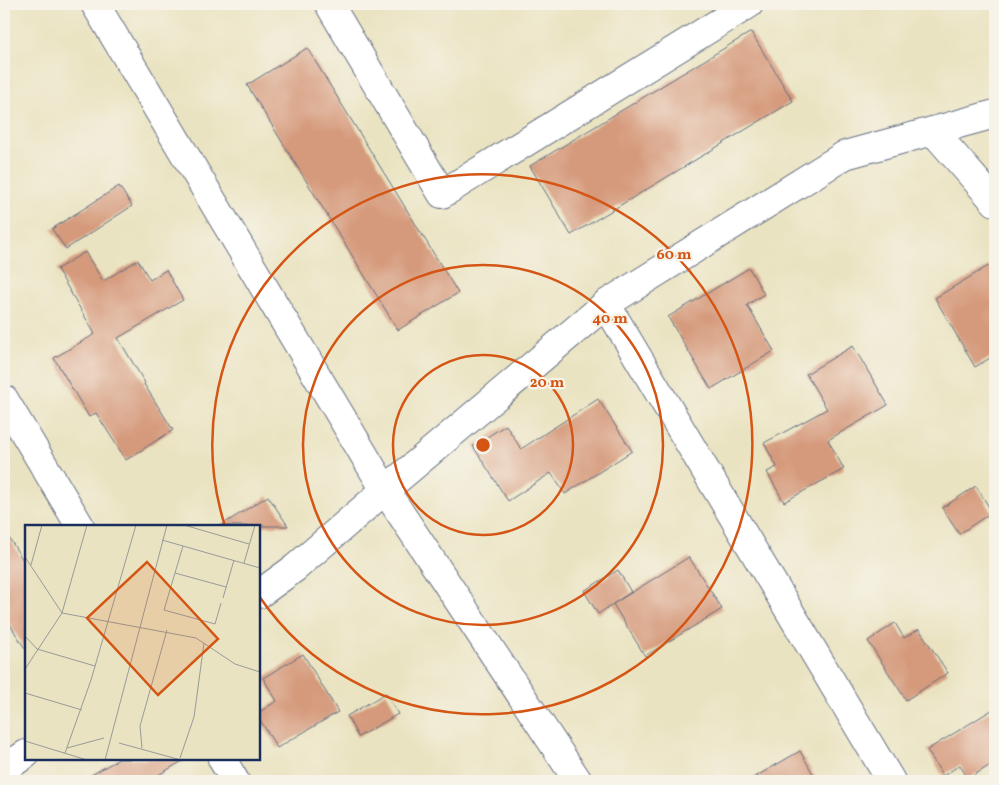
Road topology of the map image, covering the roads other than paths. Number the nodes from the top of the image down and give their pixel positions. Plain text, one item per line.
1 (95, 4) edge
2 (329, 4) edge
3 (750, 4) edge
4 (995, 114) edge
5 (933, 131) junction
6 (995, 202) edge
7 (606, 304) junction
8 (4, 399) edge
9 (385, 490) junction
10 (79, 525) edge
11 (260, 593) edge
12 (25, 755) edge
13 (223, 760) edge
14 (4, 769) edge
15 (235, 781) edge
16 (578, 781) edge
17 (891, 781) edge

1 - 9 street
2 - 3 street
4 - 5 street
5 - 6 street
5 - 7 street
7 - 9 street
7 - 17 street
8 - 10 street
9 - 11 street
9 - 16 street
12 - 14 street
13 - 15 street

